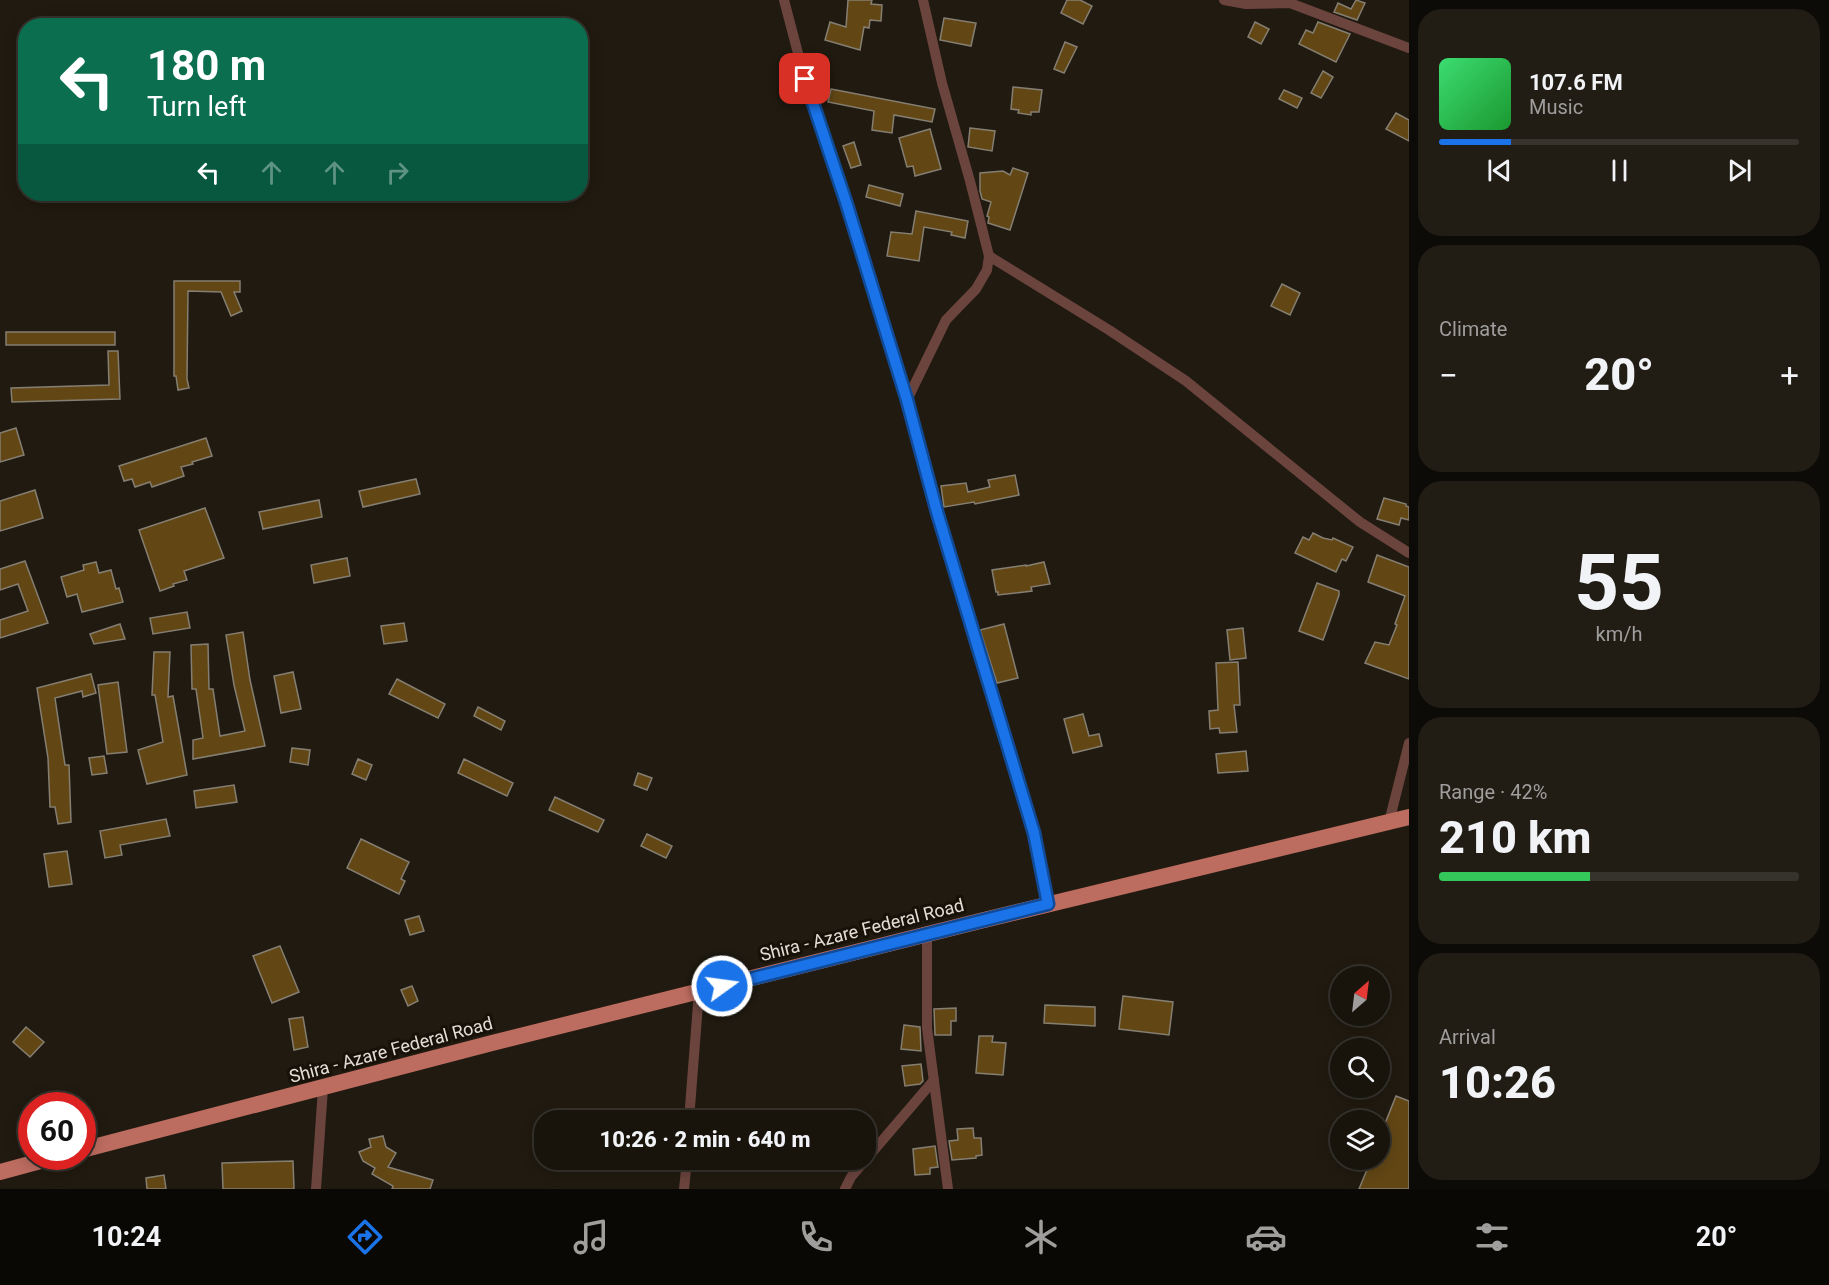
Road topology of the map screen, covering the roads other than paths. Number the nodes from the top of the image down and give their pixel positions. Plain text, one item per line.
1 (784, 0) edge
2 (923, 0) edge
3 (1224, 0) edge
4 (1409, 48) edge
5 (989, 256) junction
6 (907, 400) junction
7 (1409, 553) edge
8 (1409, 743) edge
9 (1409, 817) edge
10 (1389, 822) junction
11 (1048, 904) junction
12 (927, 934) junction
13 (699, 992) junction
14 (934, 1080) junction
15 (323, 1088) junction
16 (690, 1110) edge
17 (96, 1146) edge
18 (18, 1167) edge
19 (686, 1170) edge
20 (0, 1172) edge
21 (315, 1189) edge
22 (684, 1189) edge
23 (845, 1189) edge
24 (948, 1189) edge

1 - 6 street
2 - 5 street
3 - 4 street
5 - 6 street
5 - 7 street
6 - 11 street
8 - 10 street
9 - 10 main road, Shira - Azare Federal Road
10 - 11 main road, Shira - Azare Federal Road
11 - 12 main road, Shira - Azare Federal Road
12 - 13 main road, Shira - Azare Federal Road
12 - 14 street
13 - 15 main road, Shira - Azare Federal Road
13 - 16 street
14 - 23 street
14 - 24 street
15 - 17 main road, Shira - Azare Federal Road
15 - 21 street
18 - 20 main road
19 - 22 street

